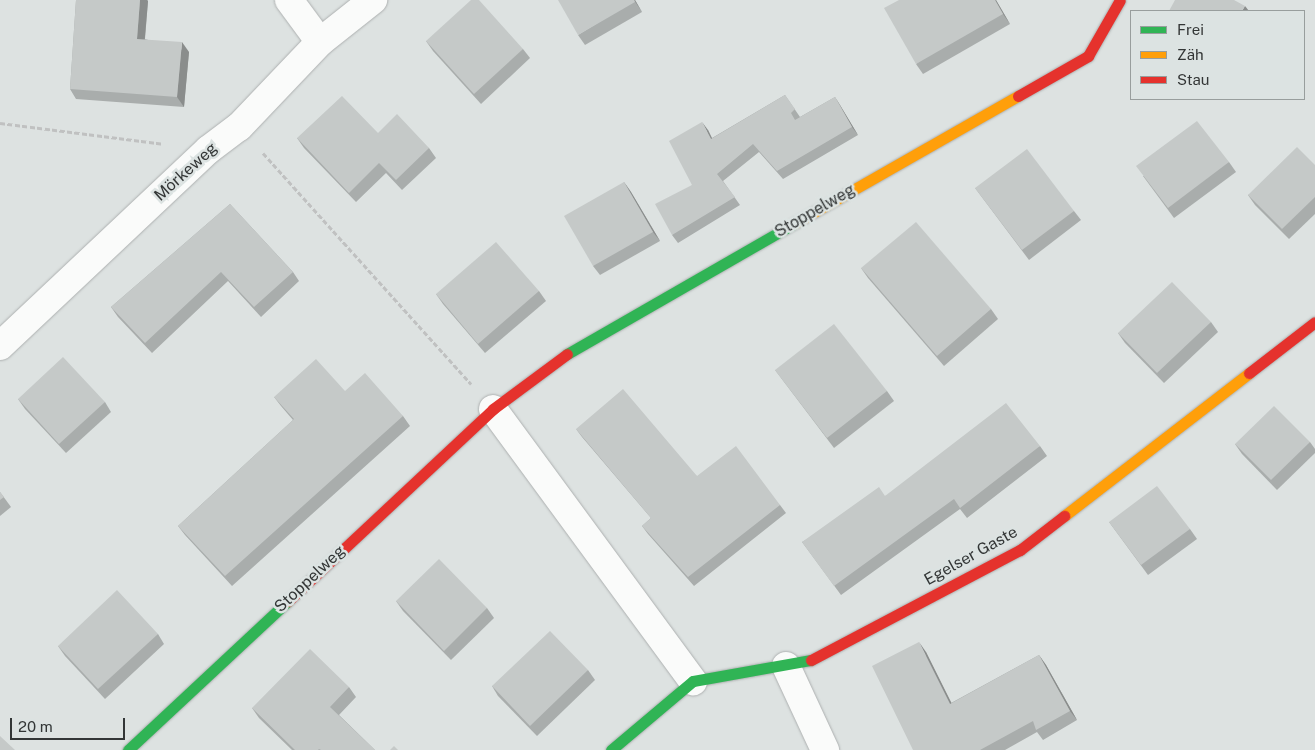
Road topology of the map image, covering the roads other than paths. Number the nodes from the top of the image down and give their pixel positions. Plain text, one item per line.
1 (289, 0) edge
2 (373, 0) edge
3 (1120, 0) edge
4 (320, 42) junction
5 (1315, 322) edge
6 (0, 346) edge
7 (493, 409) junction
8 (786, 666) junction
9 (693, 681) junction
10 (128, 750) edge
11 (611, 750) edge
12 (825, 750) edge

1 - 4 street
2 - 4 street, Mörkeweg
3 - 7 street, Stoppelweg
4 - 6 street, Mörkeweg
5 - 8 street, Egelser Gaste
7 - 9 street
7 - 10 street, Stoppelweg
8 - 9 street, Egelser Gaste
8 - 12 street
9 - 11 street

